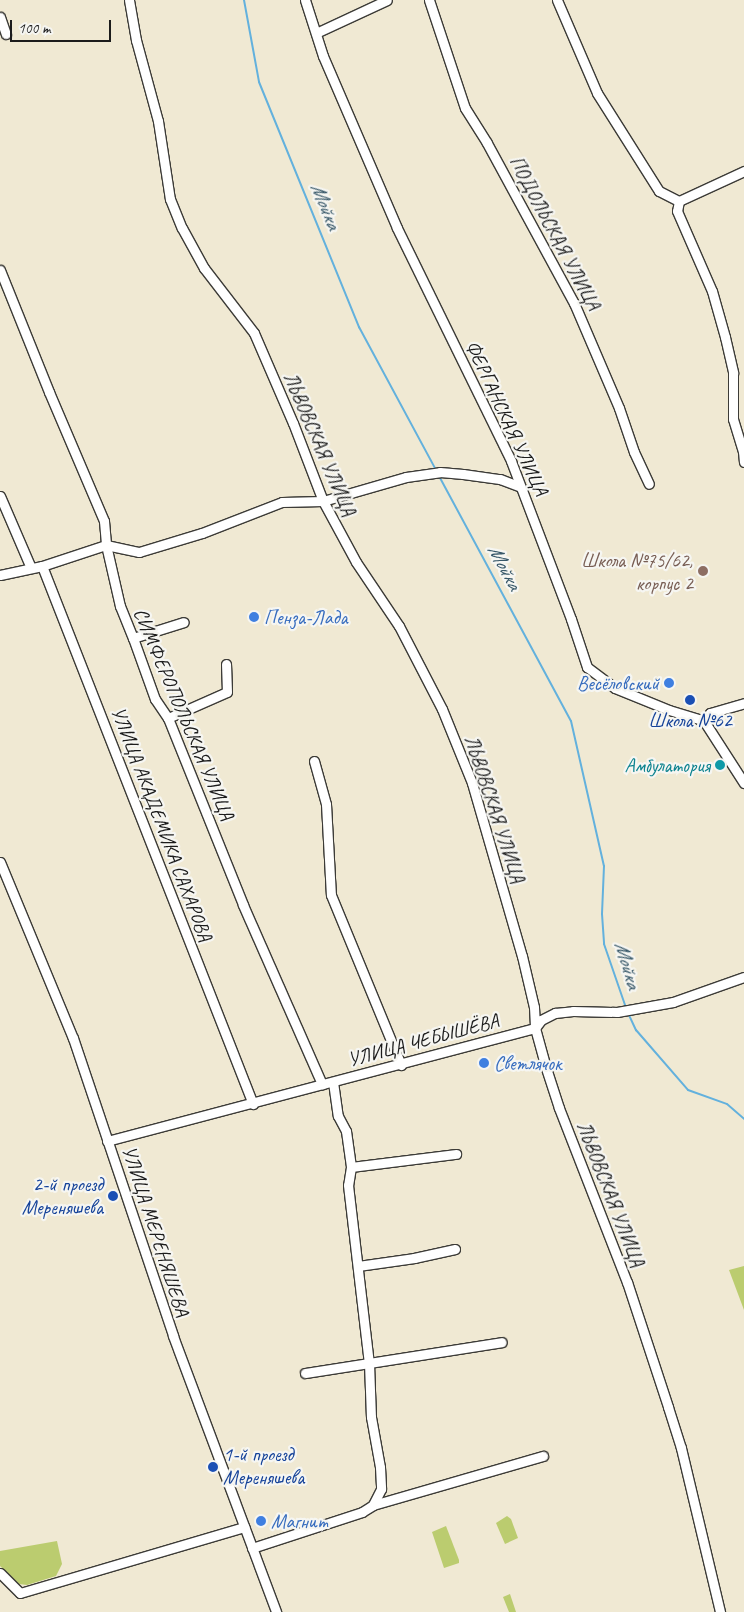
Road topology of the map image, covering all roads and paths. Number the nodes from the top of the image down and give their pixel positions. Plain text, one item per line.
1 (129, 0) edge
2 (305, 0) edge
3 (386, 0) edge
4 (428, 0) edge
5 (557, 0) edge
6 (0, 17) edge
7 (316, 33) junction
8 (6, 34) dead end
9 (744, 172) edge
10 (679, 201) junction
11 (0, 270) edge
12 (744, 461) edge
13 (649, 484) dead end
14 (521, 487) junction
15 (0, 496) edge
16 (323, 501) junction
17 (106, 545) junction
18 (42, 566) junction
19 (31, 568) junction
20 (0, 576) edge
21 (184, 622) dead end
22 (133, 638) junction
23 (226, 664) dead end
24 (744, 703) edge
25 (168, 718) junction
26 (704, 720) junction
27 (314, 761) dead end
28 (744, 783) edge
29 (0, 862) edge
30 (744, 977) edge
31 (535, 1028) junction
32 (400, 1065) junction
33 (334, 1082) junction
34 (322, 1084) junction
35 (253, 1104) junction
36 (107, 1141) junction
37 (456, 1154) dead end
38 (351, 1167) junction
39 (455, 1249) dead end
40 (358, 1266) junction
41 (502, 1342) dead end
42 (368, 1363) junction
43 (305, 1373) dead end
44 (543, 1456) dead end
45 (373, 1505) junction
46 (244, 1526) junction
47 (252, 1548) junction
48 (0, 1573) edge
49 (276, 1612) edge
50 (720, 1612) edge

1 - 16 street, ЛЬВОВСКАЯ УЛИЦА
2 - 7 street, ФЕРГАНСКАЯ УЛИЦА
3 - 7 street
4 - 13 street, ПОДОЛЬСКАЯ УЛИЦА
5 - 10 street
6 - 8 street
7 - 14 street, ФЕРГАНСКАЯ УЛИЦА
9 - 10 street
10 - 12 street
11 - 17 street, СИМФЕРОПОЛЬСКАЯ УЛИЦА
14 - 16 street
14 - 26 street, ФЕРГАНСКАЯ УЛИЦА
15 - 19 street
16 - 17 street
16 - 31 street, ЛЬВОВСКАЯ УЛИЦА
17 - 18 street
17 - 22 street, СИМФЕРОПОЛЬСКАЯ УЛИЦА
18 - 19 street
18 - 35 street, УЛИЦА АКАДЕМИКА САХАРОВА
19 - 20 street
21 - 22 street
22 - 25 street, СИМФЕРОПОЛЬСКАЯ УЛИЦА
23 - 25 street
24 - 26 street
25 - 34 street, СИМФЕРОПОЛЬСКАЯ УЛИЦА
26 - 28 street
27 - 32 street
29 - 36 street, УЛИЦА МЕРЕНЯШЕВА
30 - 31 street, УЛИЦА ЧЕБЫШЁВА
31 - 32 street, УЛИЦА ЧЕБЫШЁВА
31 - 50 street, ЛЬВОВСКАЯ УЛИЦА
32 - 33 street, УЛИЦА ЧЕБЫШЁВА
33 - 34 street, УЛИЦА ЧЕБЫШЁВА
33 - 38 street
34 - 35 street, УЛИЦА ЧЕБЫШЁВА
35 - 36 street, УЛИЦА ЧЕБЫШЁВА
36 - 46 street, УЛИЦА МЕРЕНЯШЕВА
37 - 38 street
38 - 40 street
39 - 40 street
40 - 42 street
41 - 42 street
42 - 43 street
42 - 45 street
44 - 45 street
45 - 47 street
46 - 47 street, УЛИЦА МЕРЕНЯШЕВА
46 - 48 street
47 - 49 street, УЛИЦА МЕРЕНЯШЕВА

